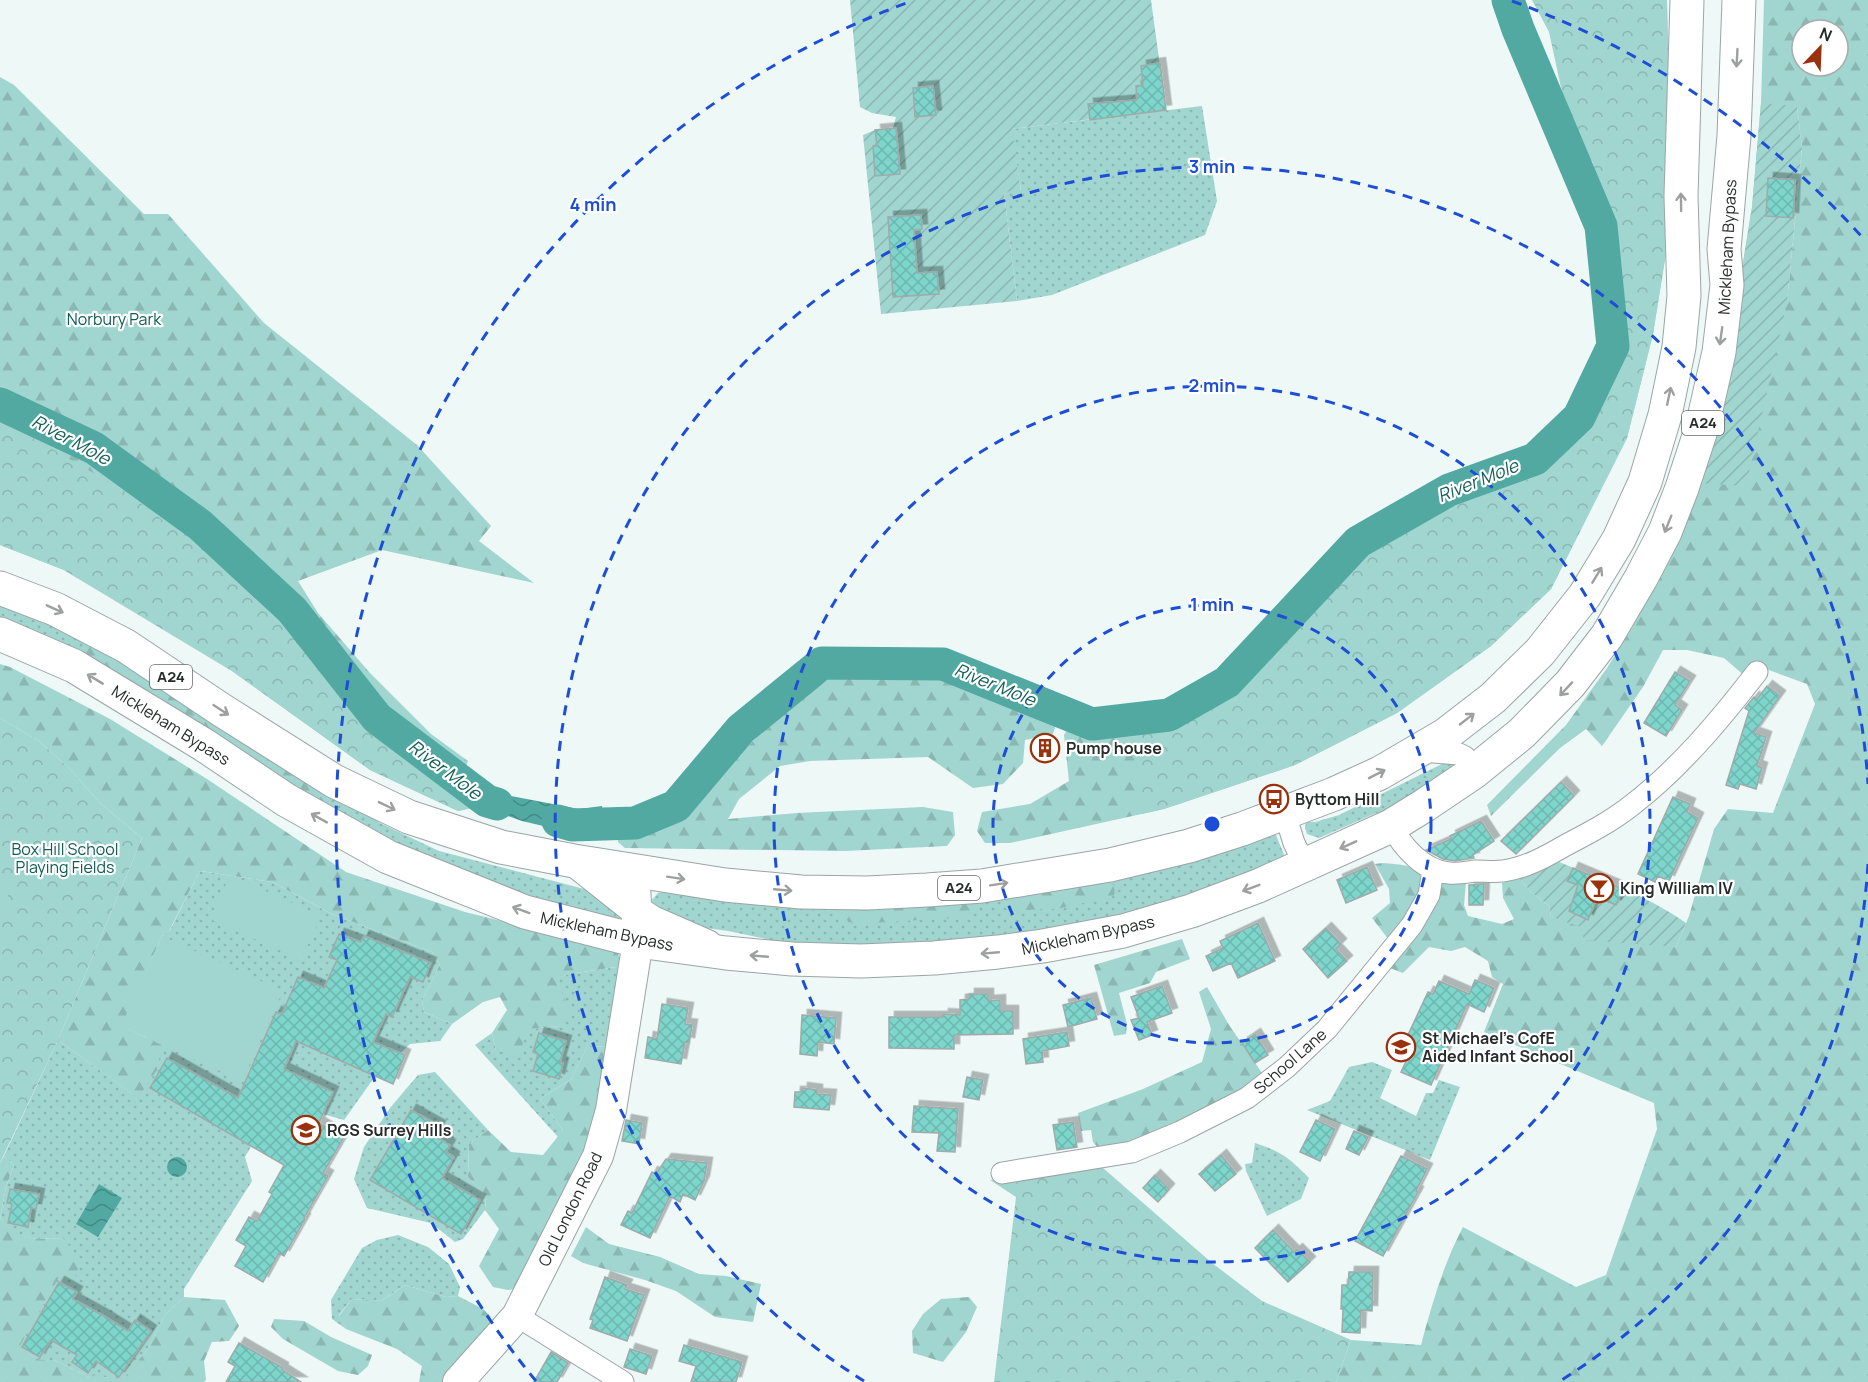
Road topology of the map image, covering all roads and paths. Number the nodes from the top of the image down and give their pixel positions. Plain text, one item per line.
1 (1687, 0) edge
2 (1739, 0) edge
3 (0, 588) edge
4 (0, 634) edge
5 (1756, 672) dead end
6 (1418, 751) junction
7 (1474, 772) junction
8 (1285, 814) junction
9 (1391, 826) junction
10 (574, 861) junction
11 (1305, 865) junction
12 (627, 870) junction
13 (1433, 870) junction
14 (638, 926) junction
15 (1002, 1173) dead end
16 (518, 1316) junction
17 (458, 1382) edge
18 (623, 1382) edge

6 -> 1 highway, A24
2 -> 7 highway, Mickleham Bypass / A24
3 -> 10 highway, A24
14 -> 4 highway, Mickleham Bypass / A24
5 - 13 street
6 - 7 street
8 -> 6 highway, A24
7 - 9 highway, Mickleham Bypass / A24
8 - 11 street
12 -> 8 highway, A24
9 -> 11 highway, Mickleham Bypass / A24
9 - 13 street
10 - 12 highway, A24
10 - 14 main road
11 -> 14 highway, Mickleham Bypass / A24
12 - 14 main road, Old London Road
13 - 15 street, School Lane
14 - 16 main road, Old London Road
16 - 17 main road, Old London Road
16 - 18 street

